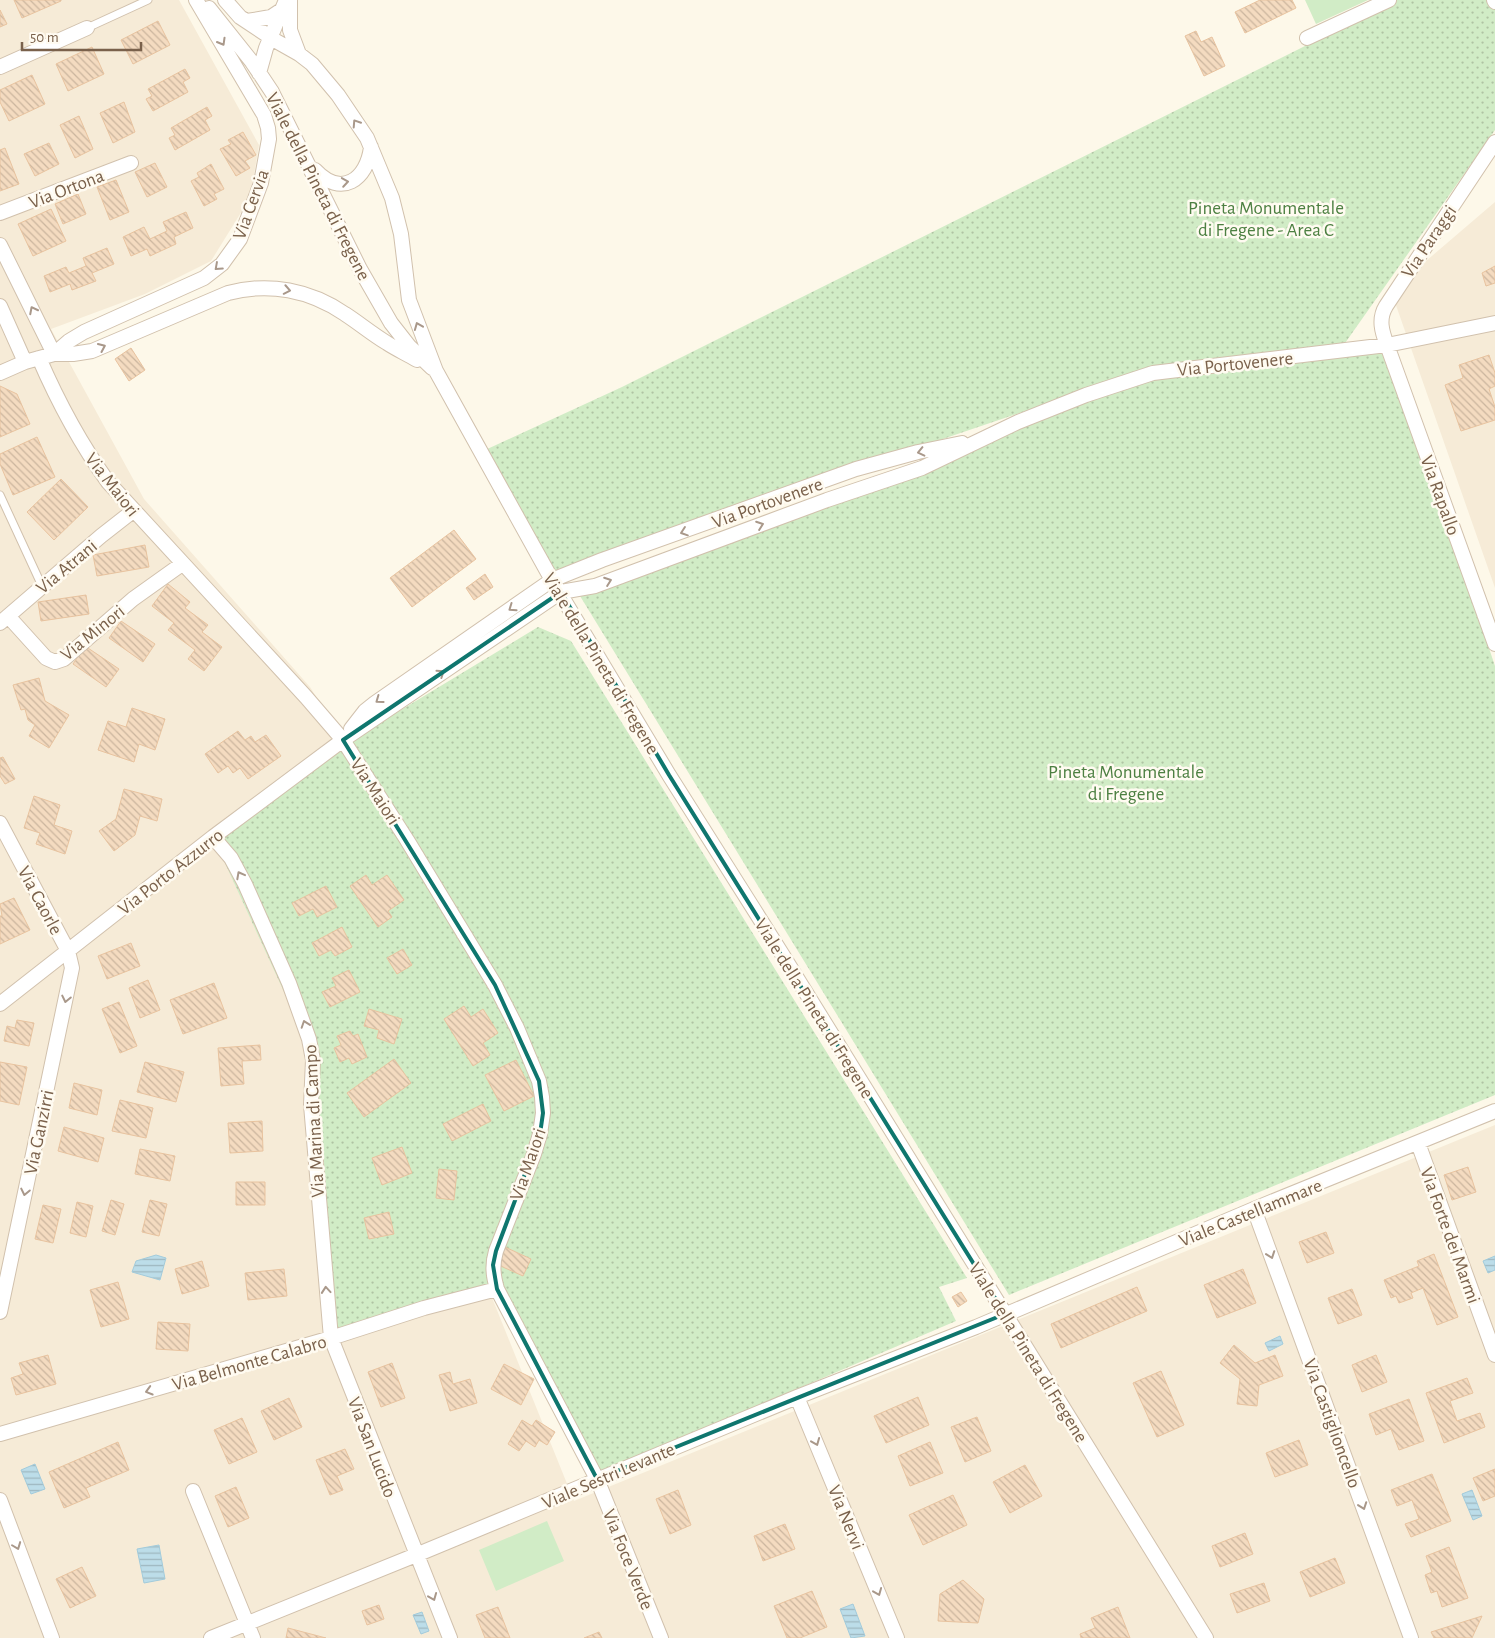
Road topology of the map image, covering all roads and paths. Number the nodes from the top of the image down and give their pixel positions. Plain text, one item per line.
1 (148, 0) edge
2 (196, 0) edge
3 (202, 0) edge
4 (225, 0) edge
5 (1389, 0) edge
6 (286, 3) edge
7 (247, 21) junction
8 (87, 28) joint
9 (271, 38) junction
10 (1307, 38) dead end
11 (300, 54) junction
12 (0, 67) edge
13 (259, 73) junction
14 (1495, 142) edge
15 (371, 147) junction
16 (307, 160) junction
17 (131, 164) dead end
18 (0, 213) edge
19 (0, 245) edge
20 (0, 306) edge
21 (1495, 323) edge
22 (1387, 346) junction
23 (54, 354) junction
24 (32, 360) junction
25 (436, 371) junction
26 (0, 373) edge
27 (986, 438) junction
28 (0, 495) edge
29 (133, 511) junction
30 (182, 564) junction
31 (42, 586) junction
32 (556, 586) junction
33 (4, 620) edge
34 (1495, 644) edge
35 (343, 740) junction
36 (0, 823) edge
37 (213, 837) junction
38 (68, 951) junction
39 (0, 1004) edge
40 (1495, 1111) edge
41 (1418, 1143) junction
42 (1254, 1209) junction
43 (497, 1289) junction
44 (0, 1312) edge
45 (1005, 1314) junction
46 (331, 1338) junction
47 (1495, 1355) edge
48 (797, 1397) junction
49 (0, 1434) edge
50 (597, 1479) junction
51 (193, 1491) dead end
52 (0, 1500) edge
53 (416, 1555) junction
54 (248, 1623) junction
55 (52, 1638) edge
56 (211, 1638) edge
57 (254, 1638) edge
58 (450, 1638) edge
59 (661, 1638) edge
60 (897, 1638) edge
61 (1206, 1638) edge
62 (1411, 1638) edge

1 - 8 lane
2 -> 23 street, Via Cervia
3 - 13 street, Viale della Pineta di Fregene
4 - 7 street, Viale della Pineta di Fregene
5 - 10 street
6 - 7 street
6 - 9 street
6 - 11 street
7 - 9 street, Viale della Pineta di Fregene
8 - 12 street
9 - 11 street, Viale della Pineta di Fregene
9 - 13 street
15 -> 11 street, Viale della Pineta di Fregene
13 - 16 street, Viale della Pineta di Fregene
14 - 22 street, Via Paraggi
16 -> 15 street
25 -> 15 street, Viale della Pineta di Fregene
16 - 25 street, Viale della Pineta di Fregene
17 - 18 street, Via Ortona
23 -> 19 street
20 - 24 street, Via Maiori
21 - 22 street, Via Portovenere
22 - 27 street, Via Portovenere
22 - 34 street, Via Rapallo
23 - 24 street, Via Cervia
23 -> 25 street
24 - 26 street, Via Cervia
24 - 29 street, Via Maiori
25 - 32 street, Viale della Pineta di Fregene
27 -> 32 street, Via Portovenere
32 -> 27 street, Via Portovenere
28 - 31 lane
29 - 30 street, Via Maiori
29 - 31 street, Via Atrani
30 - 33 street, Via Minori
30 - 35 street, Via Maiori
31 - 33 street, Via Atrani
32 - 35 street, Via Porto Azzurro
32 - 45 street, Viale della Pineta di Fregene
35 - 37 street, Via Porto Azzurro
35 - 43 street, Via Maiori
36 - 38 street, Via Caorle
37 - 38 street, Via Porto Azzurro
46 -> 37 street, Via Marina di Campo
38 - 39 street, Via Porto Azzurro
38 -> 44 street, Via Ganzirri
40 - 41 street, Viale Castellammare
41 - 42 street, Viale Castellammare
41 - 47 street, Via Forte dei Marmi
42 - 45 street, Viale Castellammare
42 -> 62 street, Via Castiglioncello
43 - 46 street, Via Belmonte Calabro
43 - 50 street, Via Foce Verde
45 - 48 street, Viale Sestri Levante
45 - 61 street, Viale della Pineta di Fregene
46 -> 49 street, Via Belmonte Calabro
46 - 53 street, Via San Lucido
48 - 50 street, Viale Sestri Levante
48 -> 60 street, Via Nervi
50 - 53 street, Viale Sestri Levante
50 - 59 street, Via Foce Verde
51 - 54 street
52 -> 55 street
53 - 54 street, Viale Sestri Levante
53 -> 58 street, Via San Lucido
54 - 56 street, Viale Sestri Levante
54 - 57 street

